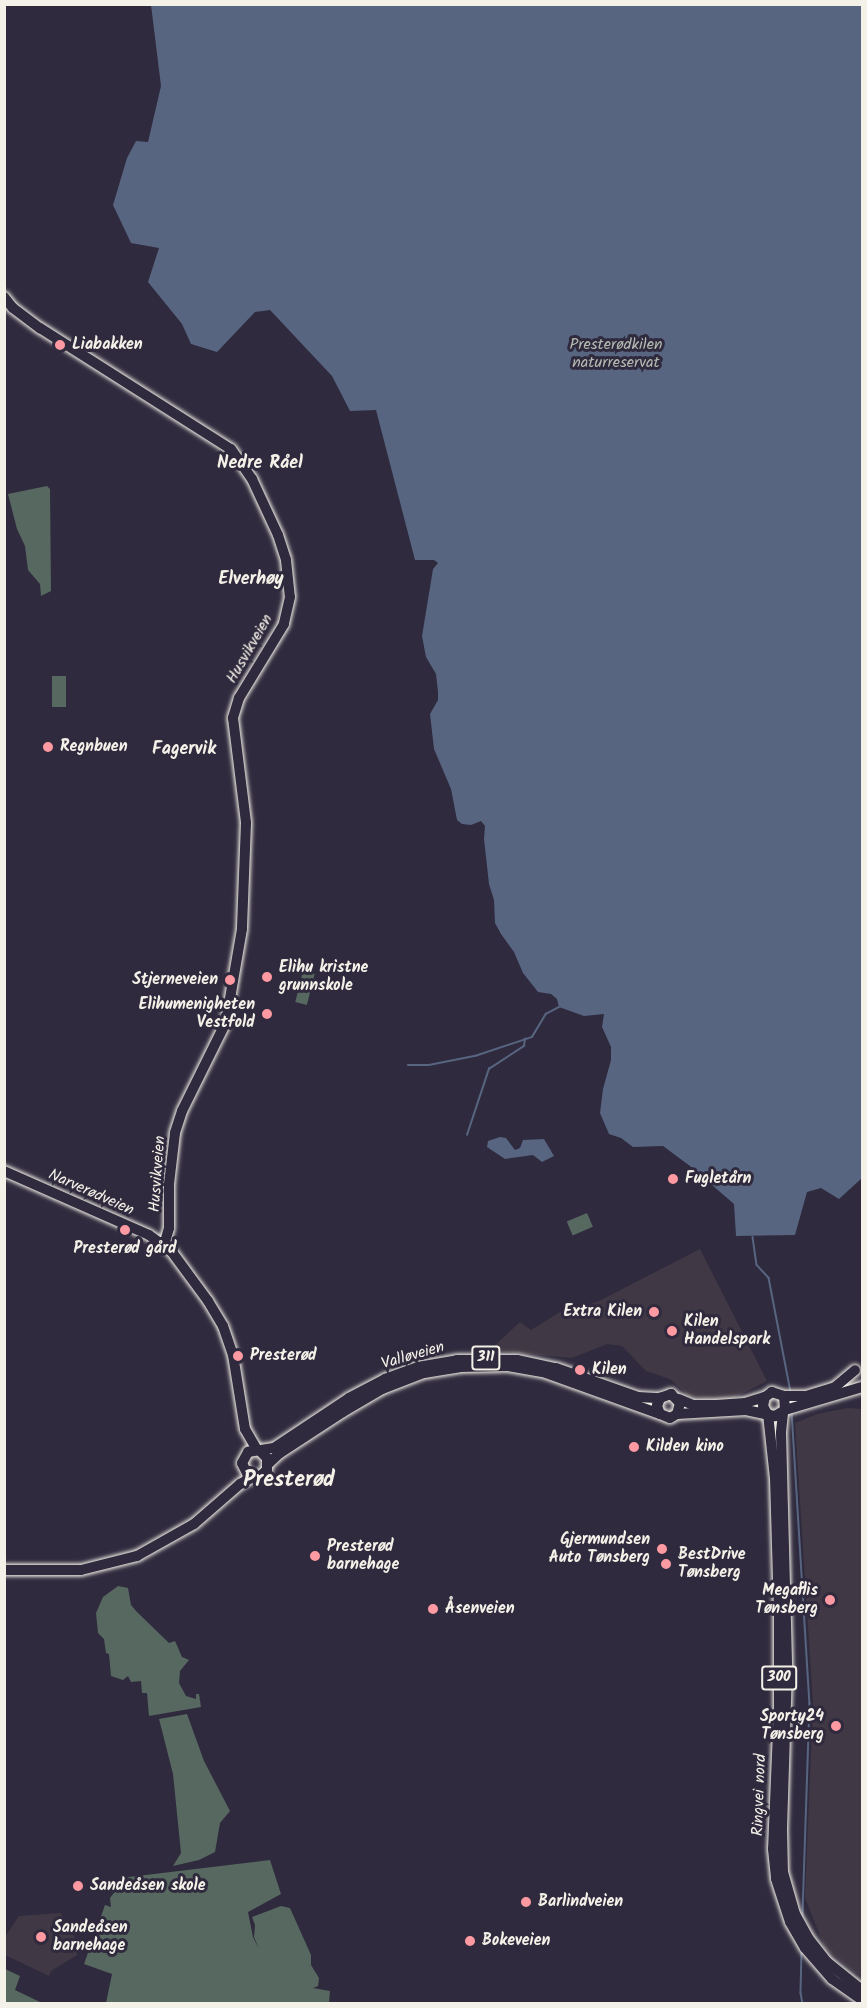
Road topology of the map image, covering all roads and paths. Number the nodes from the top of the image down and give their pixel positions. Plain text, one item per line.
1 (4, 297) edge
2 (4, 1171) edge
3 (164, 1245) junction
4 (859, 1367) edge
5 (862, 1387) edge
6 (765, 1397) junction
7 (660, 1398) junction
8 (679, 1399) junction
9 (239, 1401) junction
10 (788, 1404) junction
11 (660, 1414) junction
12 (678, 1414) junction
13 (767, 1414) junction
14 (259, 1451) junction
15 (243, 1461) junction
16 (268, 1464) junction
17 (254, 1477) junction
18 (187, 1528) junction
19 (4, 1570) edge
20 (803, 1940) junction
21 (862, 1990) edge
22 (862, 2000) edge

1 - 3 main road, Husvikveien
2 - 3 main road, Narverødveien
3 - 9 main road, Narverødveien
4 - 5 main road, 311
4 - 10 main road, Valløveien / 311
5 - 10 main road
6 - 8 main road, Valløveien / 311
6 - 10 main road, Valløveien / 311
6 - 13 main road
7 - 8 main road, Valløveien / 311
7 - 11 main road
7 - 14 main road, Valløveien / 311
8 - 12 main road
9 - 14 main road
9 - 15 main road
10 - 13 main road, Valløveien / 311
10 - 20 main road, Ringvei nord / 300
11 - 12 main road, Valløveien / 311
11 - 16 main road, Valløveien / 311
12 - 13 main road, Valløveien / 311
13 - 20 main road, Ringvei nord / 300
14 - 15 main road, 311
14 - 16 main road
15 - 17 main road
15 - 18 main road, 311
16 - 17 main road, 311
17 - 18 main road, 311
18 - 19 main road, 311
20 - 21 main road, Ringvei nord / 300
20 - 22 main road, Ringvei nord / 300

